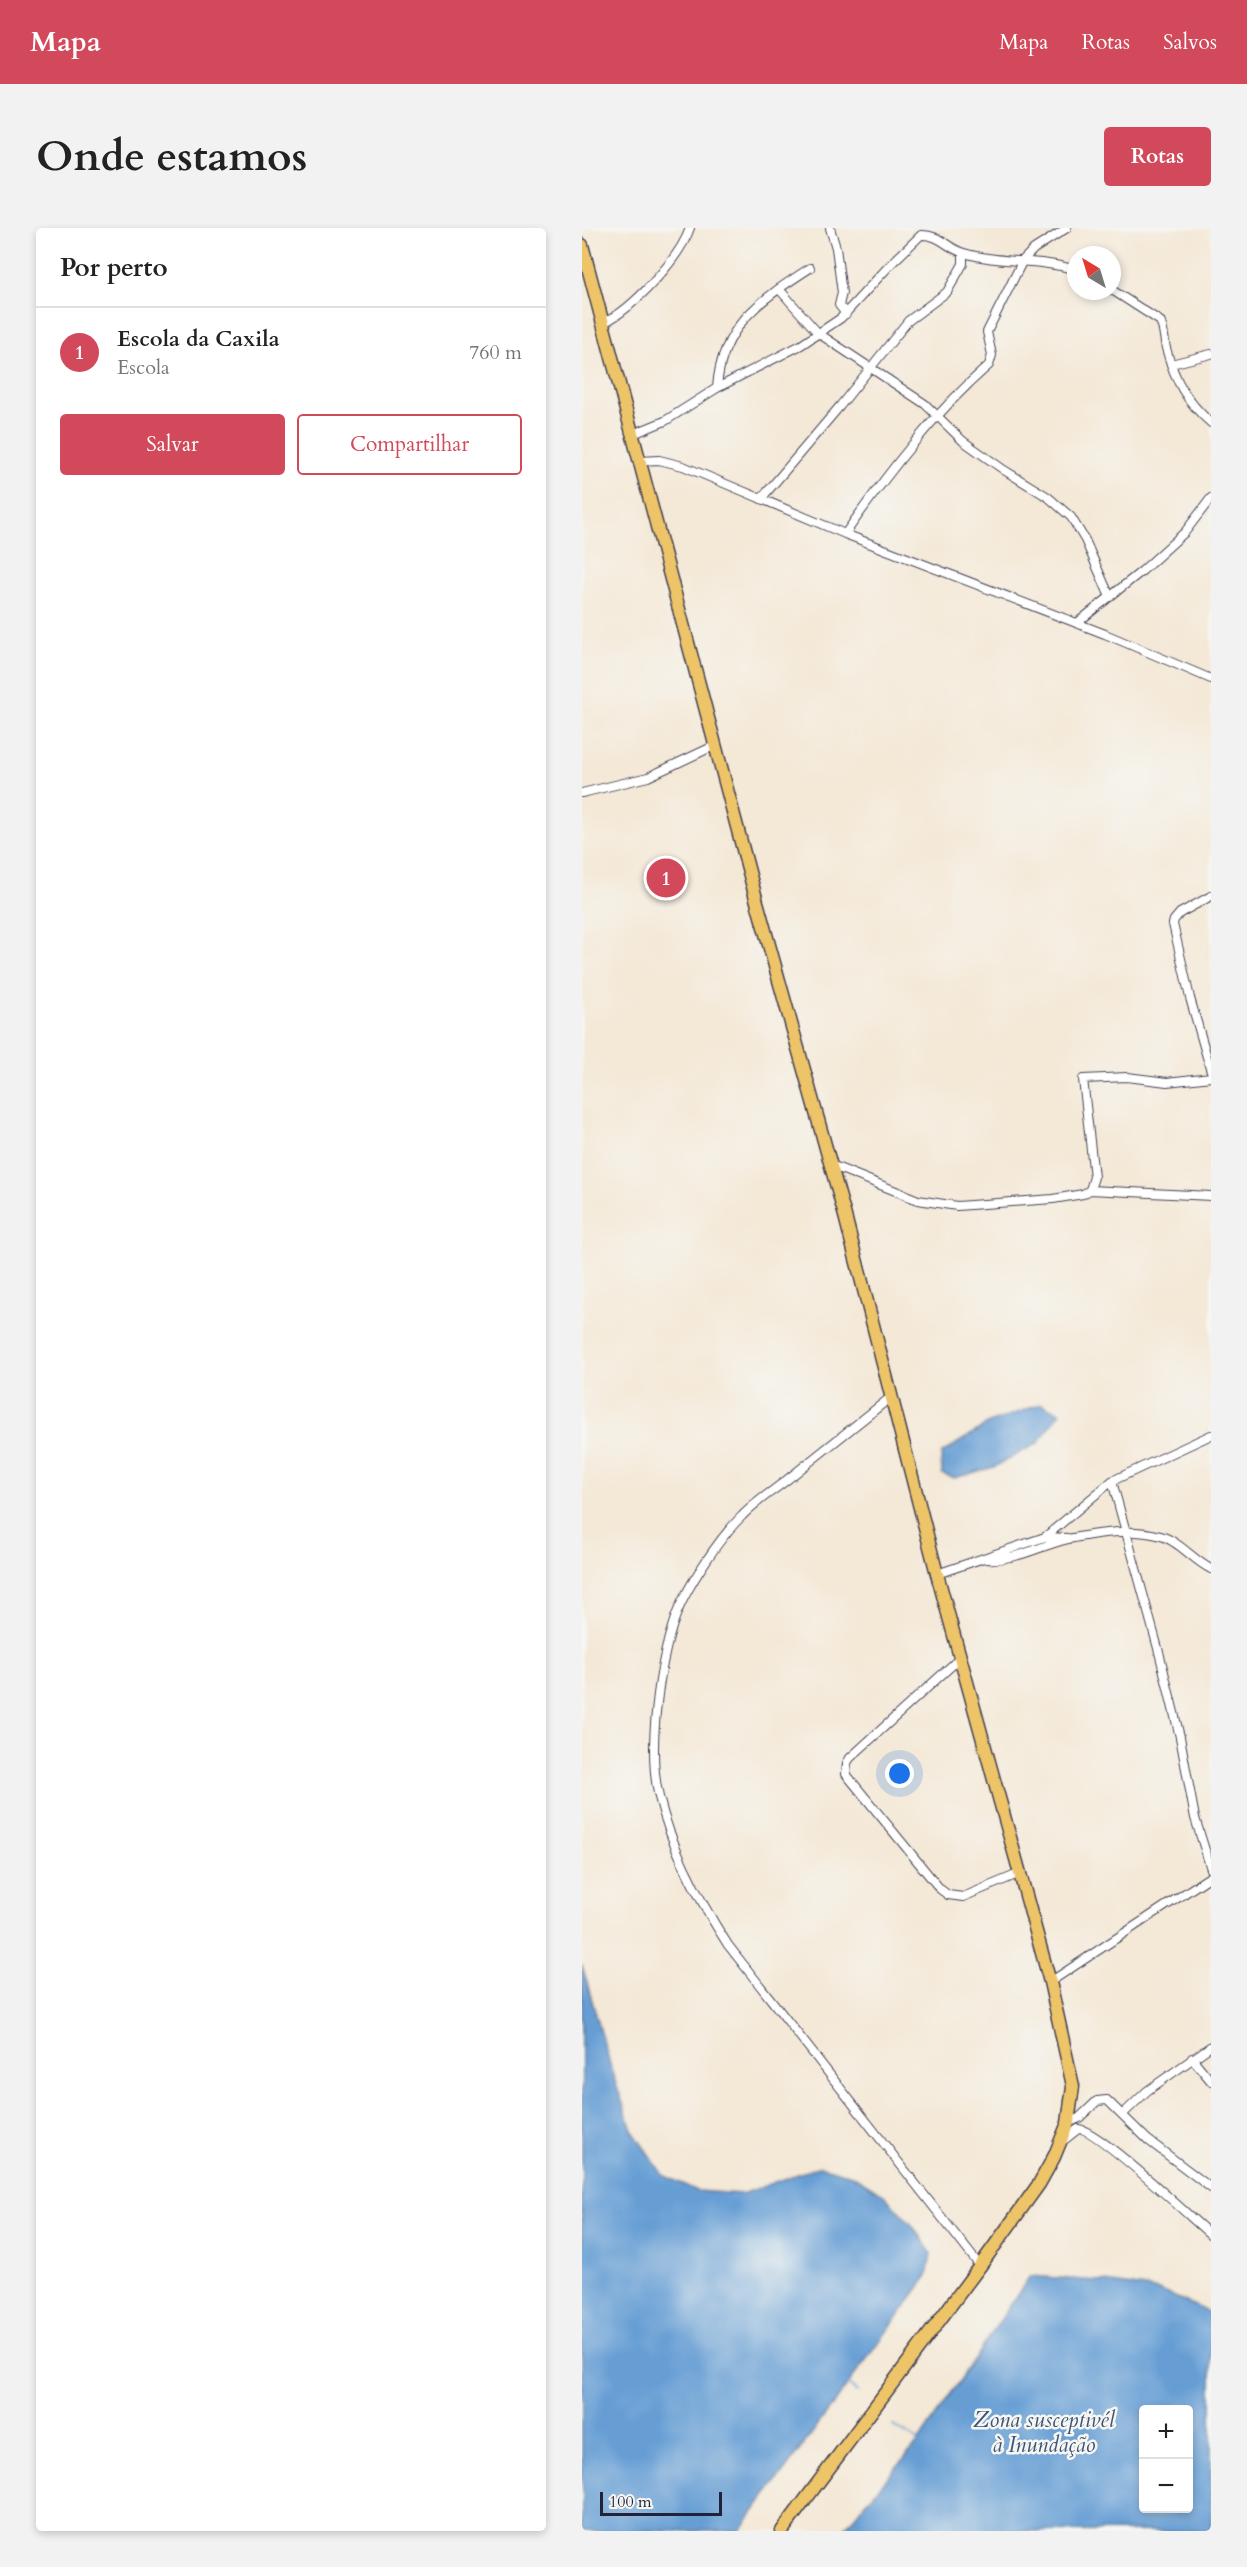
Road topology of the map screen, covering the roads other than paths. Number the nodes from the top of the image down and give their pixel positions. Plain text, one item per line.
1 (690, 228) edge
2 (830, 228) edge
3 (1067, 228) edge
4 (582, 245) edge
5 (963, 253) junction
6 (1023, 260) junction
7 (1067, 267) edge
8 (810, 268) dead end
9 (779, 289) junction
10 (1121, 296) edge
11 (846, 314) junction
12 (603, 323) junction
13 (818, 333) junction
14 (1211, 354) edge
15 (1172, 364) junction
16 (870, 368) junction
17 (717, 388) junction
18 (939, 415) junction
19 (1211, 423) edge
20 (633, 434) junction
21 (641, 461) junction
22 (1211, 498) edge
23 (761, 499) junction
24 (845, 534) junction
25 (1110, 597) junction
26 (1077, 623) junction
27 (1211, 679) edge
28 (716, 745) junction
29 (582, 793) edge
30 (1211, 896) edge
31 (1211, 1071) edge
32 (1211, 1077) edge
33 (831, 1164) junction
34 (1090, 1190) junction
35 (1211, 1196) edge
36 (891, 1397) junction
37 (1211, 1435) edge
38 (1112, 1481) junction
39 (1127, 1530) junction
40 (1045, 1537) junction
41 (1069, 1539) junction
42 (987, 1559) junction
43 (1211, 1569) edge
44 (937, 1574) junction
45 (960, 1658) junction
46 (1211, 1869) edge
47 (1018, 1874) junction
48 (1211, 1876) edge
49 (1050, 1982) junction
50 (1211, 2046) edge
51 (1192, 2058) junction
52 (1211, 2081) edge
53 (1123, 2114) junction
54 (1068, 2123) junction
55 (1060, 2143) junction
56 (1211, 2188) edge
57 (1211, 2235) edge
58 (980, 2266) junction
59 (782, 2531) edge

1 - 12 street
2 - 11 street
3 - 6 street
4 - 12 main road
5 - 6 street
5 - 11 street
5 - 16 street
6 - 7 street
6 - 18 street
8 - 9 street
9 - 13 street
9 - 17 street
10 - 15 street
11 - 13 street
12 - 20 main road
13 - 16 street
13 - 17 street
14 - 15 street
15 - 19 street
16 - 18 street
16 - 23 street
17 - 20 street
18 - 24 street
18 - 25 street
20 - 21 main road
21 - 23 street
21 - 28 main road
22 - 25 street
23 - 24 street
24 - 26 street
25 - 26 street
26 - 27 street
28 - 29 street
28 - 33 main road
30 - 31 street
32 - 34 street
33 - 34 street
33 - 36 main road
34 - 35 street
36 - 44 main road
36 - 58 street
37 - 38 street
38 - 39 street
38 - 40 street
39 - 41 street
39 - 43 street
39 - 46 street
40 - 41 street
40 - 42 street
41 - 42 street
42 - 44 street
44 - 45 main road
45 - 47 main road
45 - 47 street
47 - 49 main road
48 - 49 street
49 - 54 main road
50 - 51 street
51 - 52 street
51 - 53 street
53 - 54 street
53 - 56 street
54 - 55 main road
55 - 57 street
55 - 58 main road
58 - 59 main road

